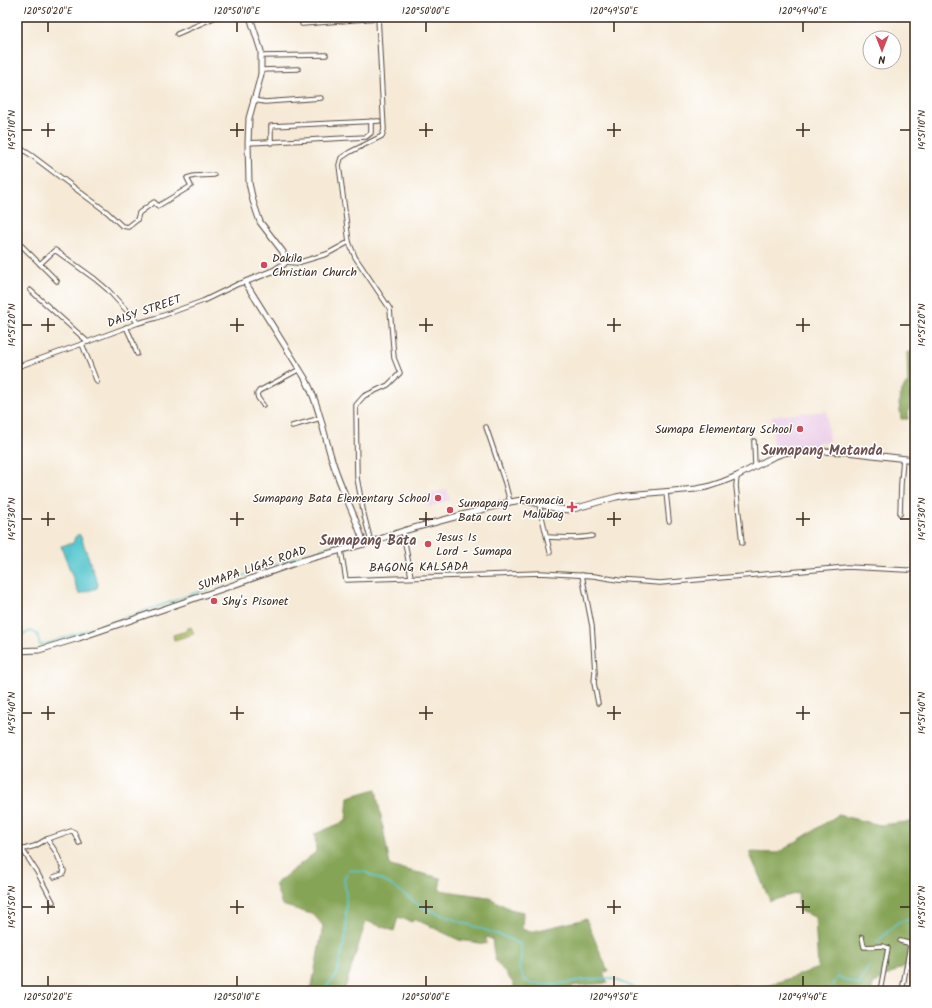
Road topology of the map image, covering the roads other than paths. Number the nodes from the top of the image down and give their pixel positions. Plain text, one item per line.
1 (216, 17) edge
2 (250, 17) edge
3 (378, 18) edge
4 (302, 24) dead end
5 (177, 34) dead end
6 (326, 55) dead end
7 (261, 56) junction
8 (298, 69) dead end
9 (261, 70) junction
10 (321, 98) dead end
11 (253, 100) junction
12 (371, 121) junction
13 (379, 121) dead end
14 (248, 143) junction
15 (271, 143) junction
16 (17, 146) edge
17 (214, 175) dead end
18 (17, 241) edge
19 (349, 242) junction
20 (284, 262) junction
21 (40, 264) junction
22 (57, 281) dead end
23 (245, 282) junction
24 (30, 290) dead end
25 (138, 323) junction
26 (126, 327) junction
27 (88, 342) junction
28 (82, 344) junction
29 (137, 354) dead end
30 (17, 367) edge
31 (300, 369) junction
32 (97, 382) dead end
33 (263, 405) dead end
34 (321, 418) junction
35 (292, 426) dead end
36 (486, 427) dead end
37 (754, 442) dead end
38 (903, 458) junction
39 (915, 460) edge
40 (756, 466) junction
41 (737, 476) junction
42 (666, 492) junction
43 (510, 502) junction
44 (539, 504) junction
45 (900, 514) dead end
46 (669, 521) dead end
47 (403, 532) junction
48 (592, 536) dead end
49 (547, 537) junction
50 (371, 542) junction
51 (742, 543) dead end
52 (364, 544) junction
53 (341, 550) junction
54 (550, 552) dead end
55 (915, 570) edge
56 (582, 575) junction
57 (411, 577) junction
58 (17, 651) edge
59 (598, 703) dead end
60 (47, 839) junction
61 (79, 843) dead end
62 (22, 849) junction
63 (17, 851) edge
64 (54, 877) dead end
65 (53, 902) dead end
66 (862, 937) dead end
67 (900, 941) dead end
68 (880, 991) edge
69 (902, 991) edge

1 - 5 street
2 - 7 main road
3 - 4 street
3 - 19 street
6 - 7 street
7 - 9 main road
8 - 9 street
9 - 11 main road
10 - 11 street
11 - 14 main road
12 - 13 street
12 - 15 street
12 - 15 street
14 - 15 street
14 - 20 main road
16 - 17 street
18 - 21 street
19 - 20 street
19 - 50 street
20 - 23 main road, DAISY STREET
21 - 22 street
21 - 25 street
23 - 25 street, DAISY STREET
23 - 31 main road
24 - 27 street
25 - 26 street, DAISY STREET
26 - 27 street, DAISY STREET
26 - 29 street
27 - 28 street, DAISY STREET
28 - 30 street, DAISY STREET
28 - 32 street
31 - 33 street
31 - 34 main road
34 - 35 street
34 - 52 main road
36 - 43 street
37 - 40 street
38 - 39 main road, SUMAPA LIGAS ROAD
38 - 40 main road, SUMAPA LIGAS ROAD
38 - 45 street
40 - 41 main road, SUMAPA LIGAS ROAD
41 - 42 main road, SUMAPA LIGAS ROAD
41 - 51 street
42 - 44 main road, SUMAPA LIGAS ROAD
42 - 46 street
43 - 44 main road, SUMAPA LIGAS ROAD
43 - 47 main road, SUMAPA LIGAS ROAD
44 - 49 street
47 - 50 main road, SUMAPA LIGAS ROAD
47 - 57 street
48 - 49 street
49 - 54 street
50 - 52 main road, SUMAPA LIGAS ROAD
52 - 53 main road, SUMAPA LIGAS ROAD
53 - 57 street, BAGONG KALSADA
53 - 58 main road, SUMAPA LIGAS ROAD
55 - 56 street, BAGONG KALSADA
56 - 57 street, BAGONG KALSADA
56 - 59 street
60 - 61 street
60 - 62 street
60 - 64 street
62 - 63 street
62 - 65 street
66 - 68 street
67 - 69 street

